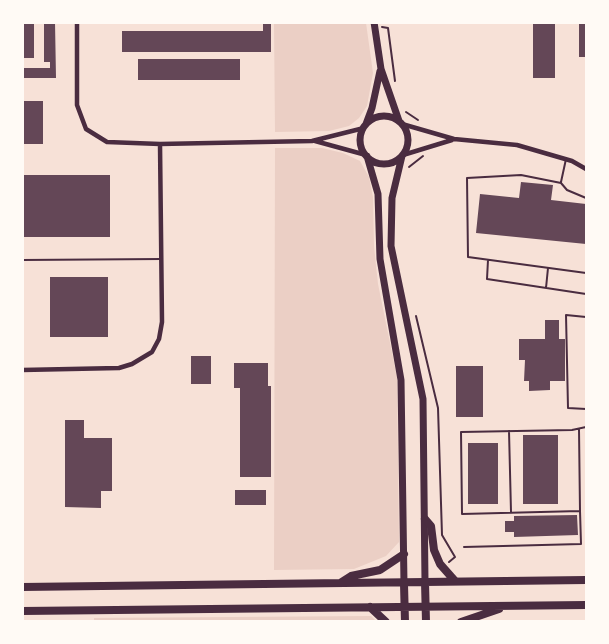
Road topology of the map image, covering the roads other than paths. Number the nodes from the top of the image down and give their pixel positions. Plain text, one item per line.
1 (77, 22) edge
2 (374, 22) edge
3 (381, 69) junction
4 (401, 123) junction
5 (364, 127) junction
6 (454, 139) junction
7 (312, 141) junction
8 (160, 144) junction
9 (403, 155) junction
10 (366, 156) junction
11 (566, 159) junction
12 (586, 169) edge
13 (561, 183) junction
14 (586, 198) edge
15 (162, 259) junction
16 (22, 260) edge
17 (488, 260) junction
18 (548, 268) junction
19 (586, 273) edge
20 (546, 288) junction
21 (586, 294) edge
22 (586, 317) edge
23 (22, 370) edge
24 (586, 409) edge
25 (586, 427) edge
26 (579, 429) junction
27 (508, 431) junction
28 (580, 511) junction
29 (511, 513) junction
30 (425, 519) junction
31 (464, 547) dead end
32 (404, 554) junction
33 (586, 580) edge
34 (455, 581) junction
35 (425, 582) junction
36 (339, 584) junction
37 (404, 584) junction
38 (22, 587) edge
39 (586, 605) edge
40 (405, 606) junction
41 (426, 606) junction
42 (513, 606) junction
43 (370, 607) junction
44 (22, 611) edge
45 (386, 621) edge
46 (405, 621) edge
47 (426, 621) edge
48 (461, 621) edge

1 - 8 street
2 - 3 main road
3 - 4 main road
3 - 5 main road
4 - 5 main road
4 - 6 street
4 - 9 main road
5 - 7 street
5 - 10 main road
6 - 9 street
6 - 11 street
7 - 8 street
7 - 10 street
8 - 15 street
9 - 10 main road
9 - 30 main road
10 - 32 main road
11 - 12 street
11 - 13 lane
13 - 14 lane
13 - 17 lane
15 - 16 lane
15 - 23 street
17 - 18 lane
17 - 20 lane
18 - 19 lane
18 - 20 lane
20 - 21 lane
22 - 24 lane
25 - 26 lane
26 - 27 lane
26 - 28 lane
27 - 29 lane
27 - 29 lane
28 - 29 lane
28 - 31 lane
30 - 34 highway
30 - 35 main road
32 - 36 highway
32 - 37 main road
33 - 34 highway
34 - 35 highway
35 - 37 highway
35 - 41 highway
36 - 37 highway
36 - 38 highway
37 - 40 highway
39 - 42 highway
40 - 41 highway
40 - 43 highway
40 - 46 highway
41 - 42 highway
41 - 47 highway
42 - 48 highway
43 - 44 highway
43 - 45 highway

